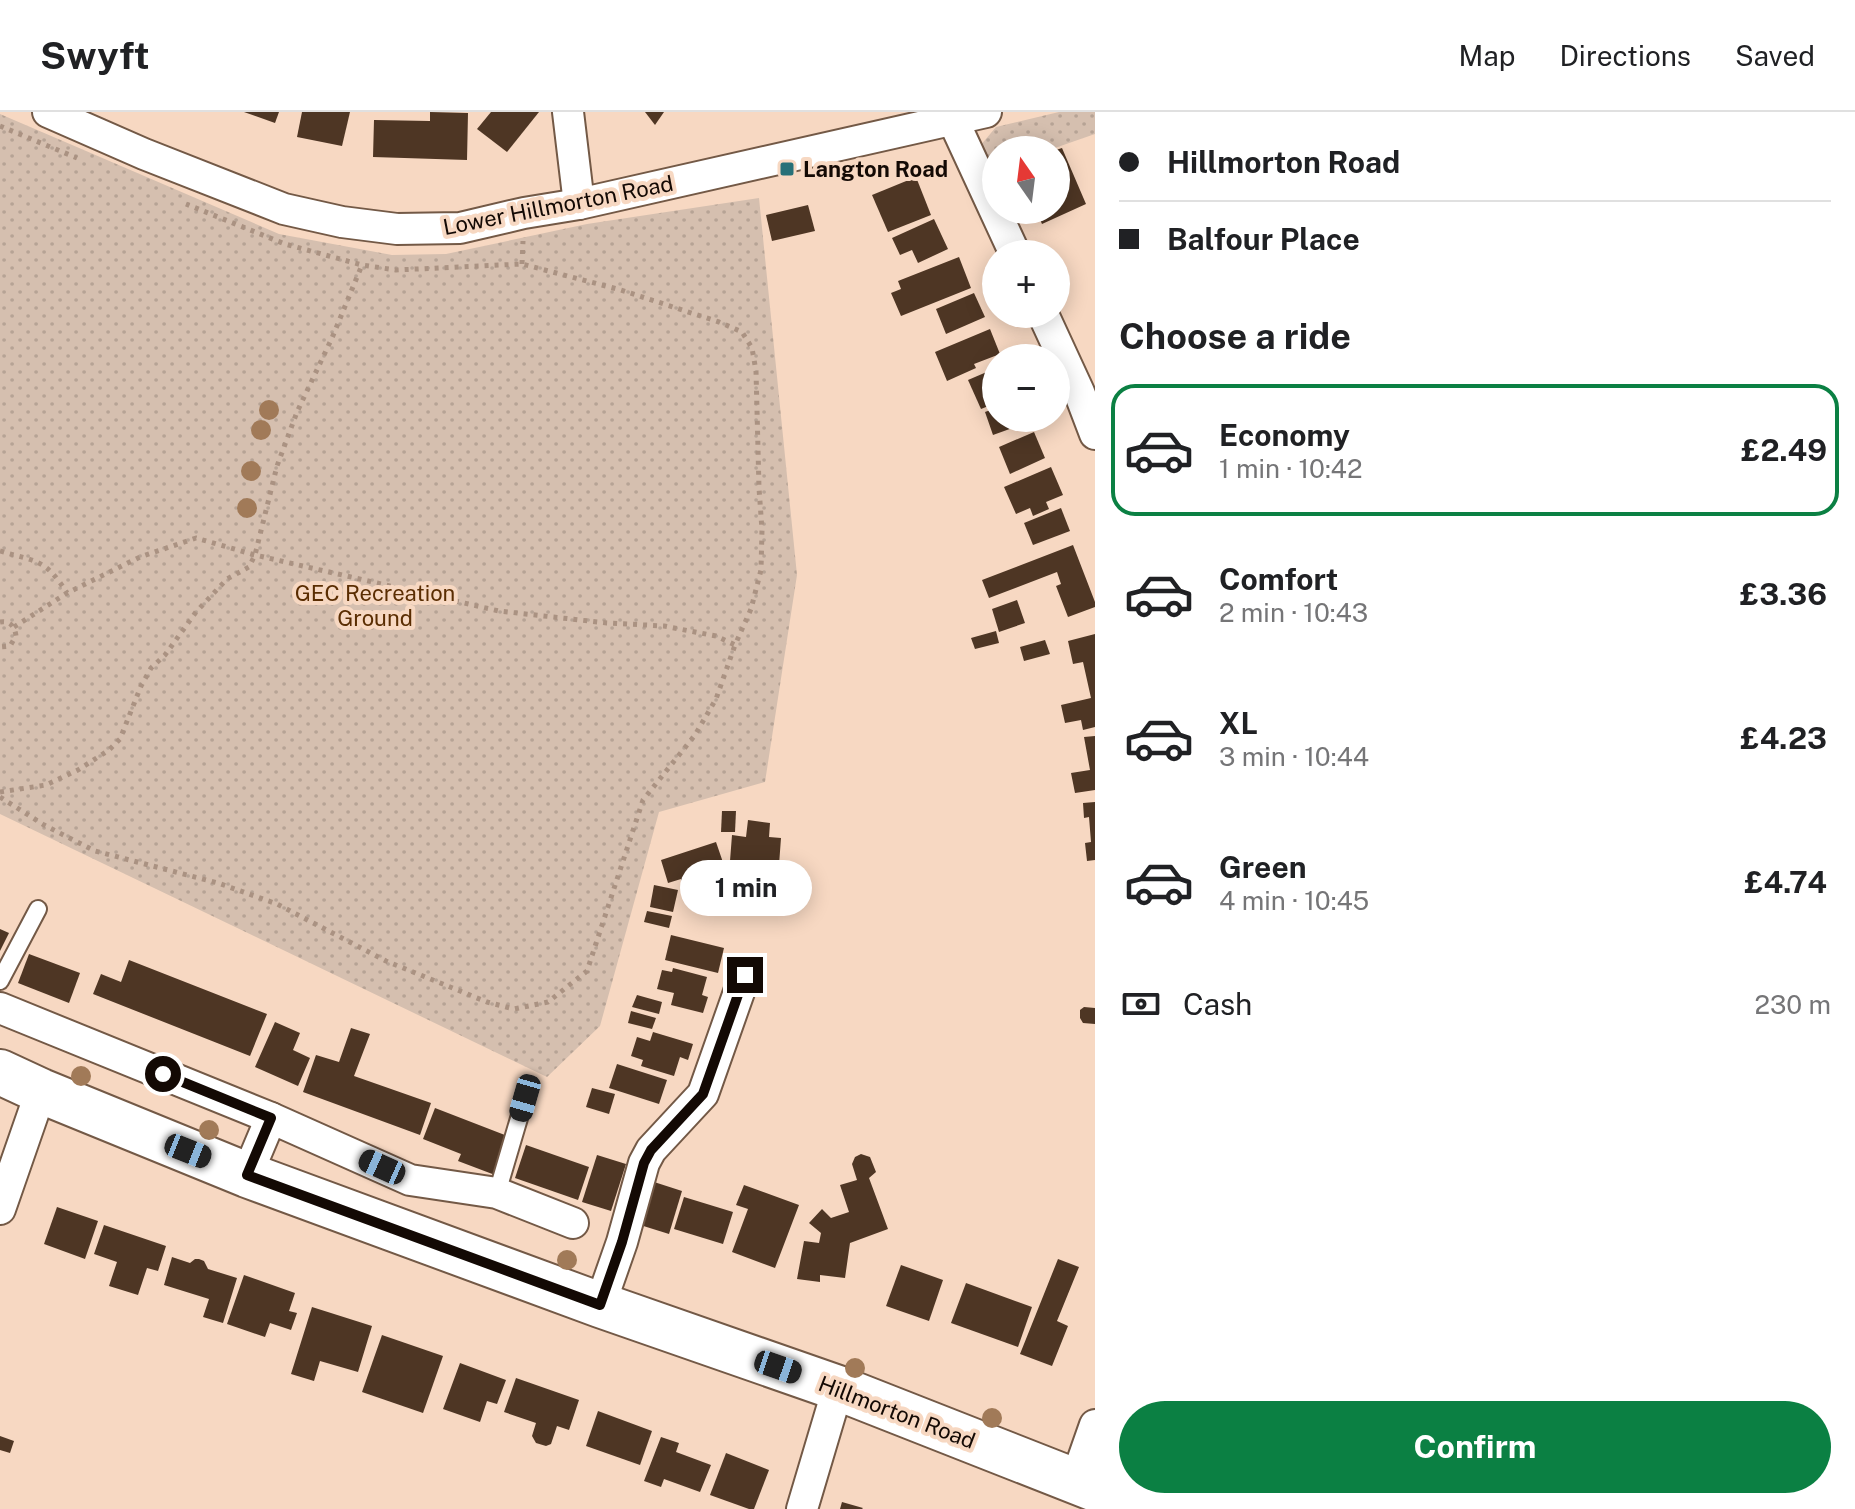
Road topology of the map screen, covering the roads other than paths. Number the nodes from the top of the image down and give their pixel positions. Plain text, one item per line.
1 (48, 112) edge
2 (568, 112) edge
3 (986, 112) edge
4 (957, 116) edge
5 (579, 204) junction
6 (1009, 240) edge
7 (1051, 328) edge
8 (1087, 390) edge
9 (1095, 434) edge
10 (38, 909) dead end
11 (745, 975) dead end
12 (0, 981) edge
13 (0, 1008) edge
14 (0, 1072) edge
15 (41, 1091) junction
16 (525, 1098) dead end
17 (271, 1118) junction
18 (247, 1175) junction
19 (497, 1193) junction
20 (0, 1209) edge
21 (573, 1223) dead end
22 (600, 1305) junction
23 (838, 1388) junction
24 (1095, 1425) edge
25 (1085, 1486) edge
26 (802, 1509) edge

1 - 5 street, Lower Hillmorton Road
2 - 5 street
3 - 4 street, Lower Hillmorton Road
4 - 5 street, Lower Hillmorton Road
4 - 6 street
7 - 8 street
8 - 9 street
10 - 12 lane
11 - 22 street
13 - 17 street
14 - 15 highway, Hillmorton Road
15 - 18 highway, Hillmorton Road
15 - 20 street
16 - 19 lane
17 - 18 street
17 - 19 street
18 - 22 highway, Hillmorton Road
19 - 21 street
22 - 23 highway, Hillmorton Road
23 - 25 highway, Hillmorton Road
23 - 26 street
24 - 25 street

